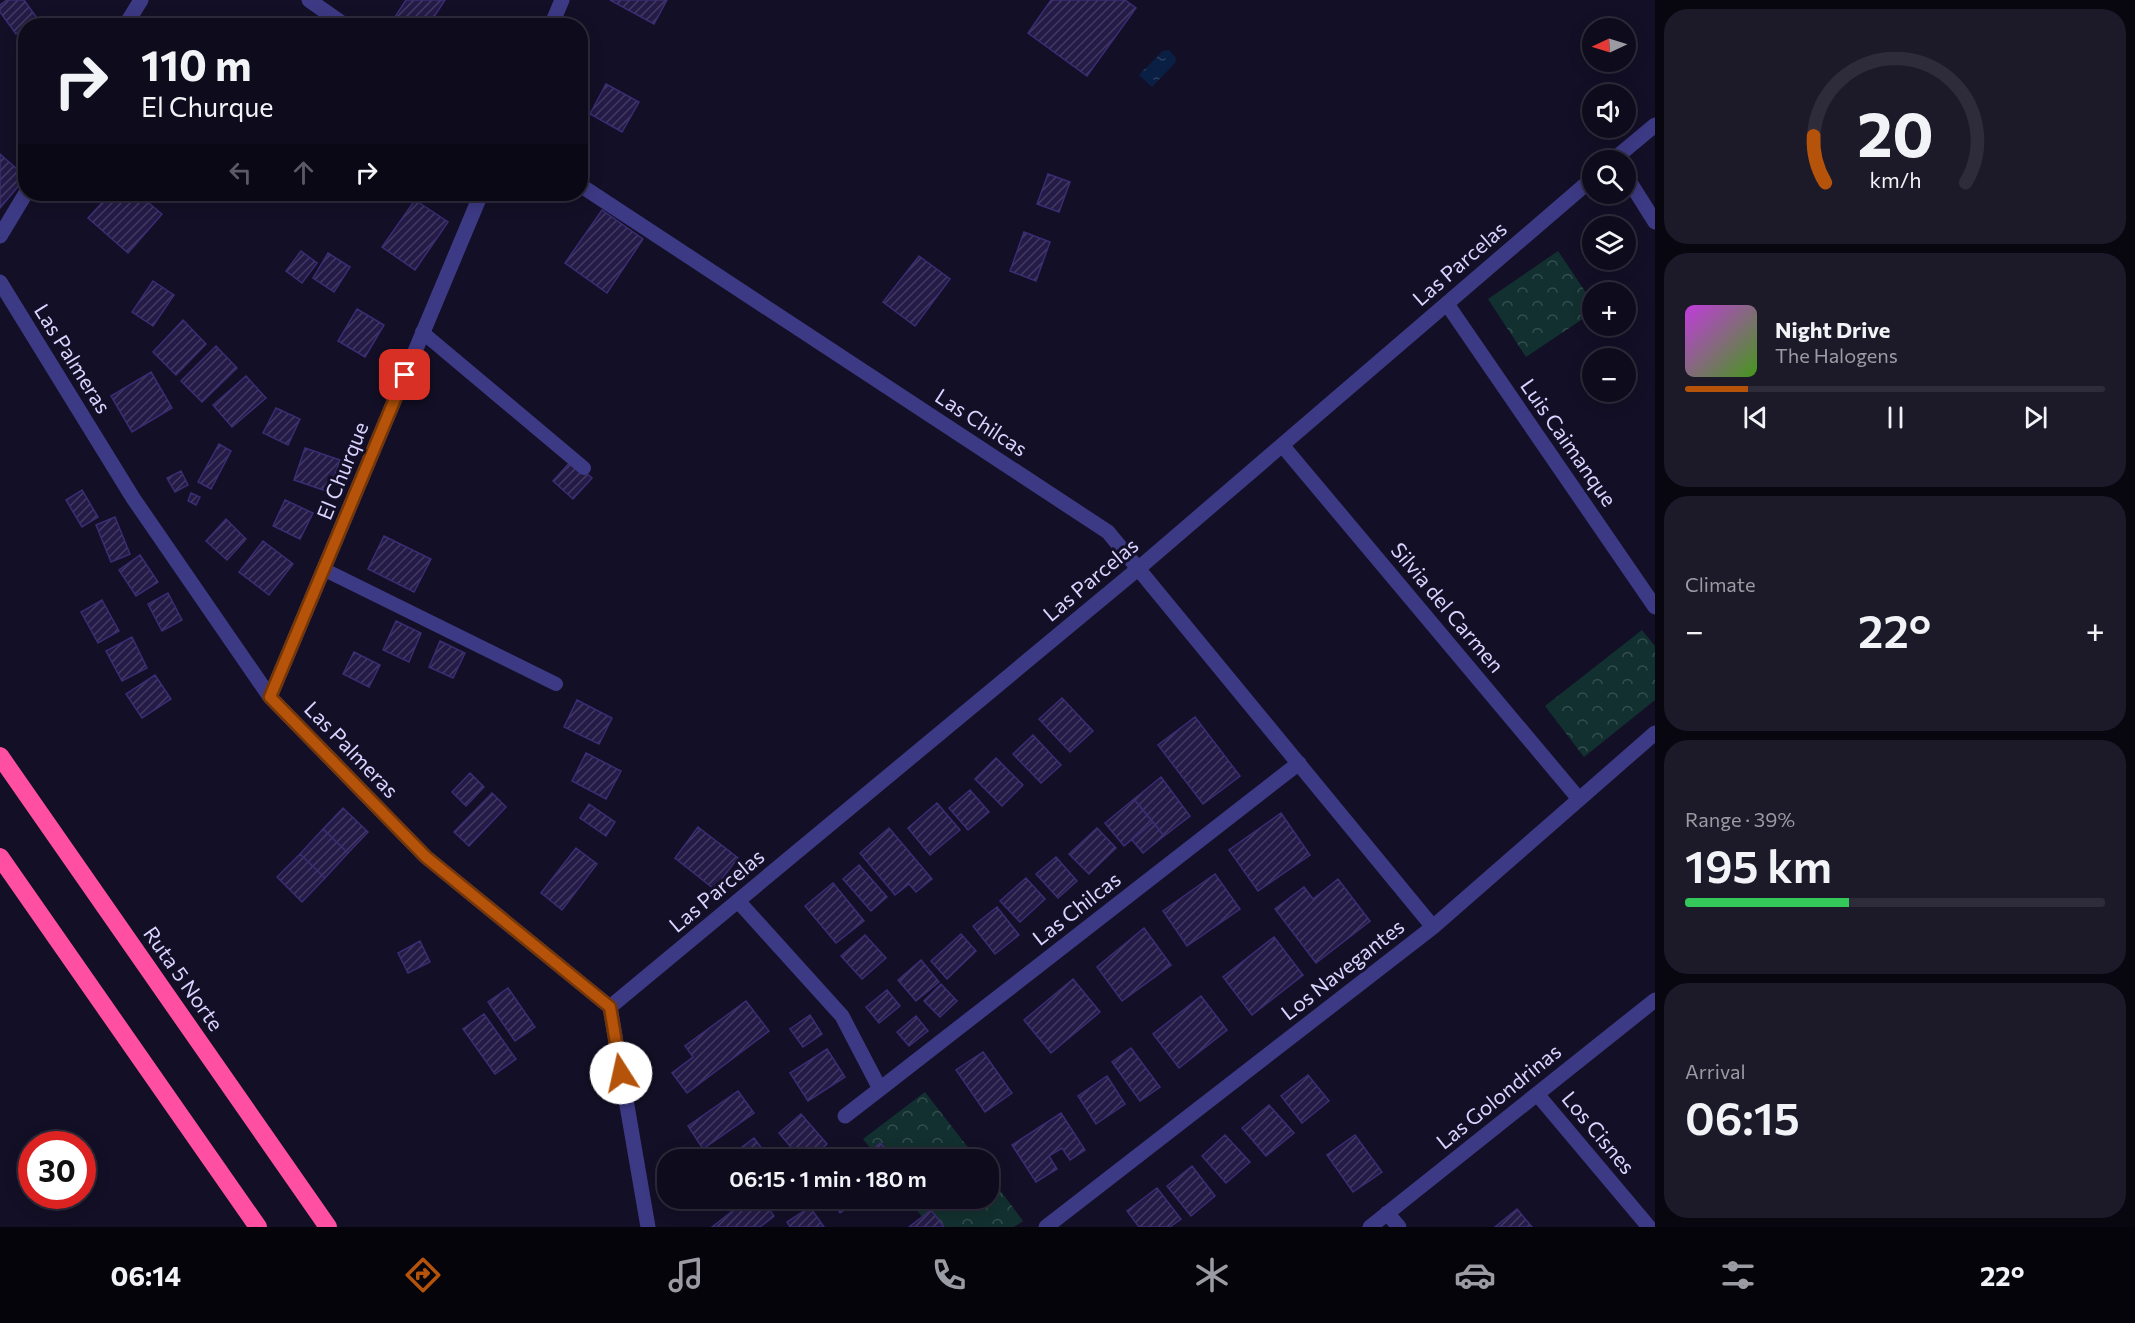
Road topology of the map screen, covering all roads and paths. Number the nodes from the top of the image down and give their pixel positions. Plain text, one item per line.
1 (141, 0) edge
2 (309, 0) edge
3 (562, 0) edge
4 (130, 18) edge
5 (335, 18) edge
6 (554, 18) edge
7 (1655, 124) edge
8 (1626, 150) edge
9 (1582, 187) edge
10 (588, 190) edge
11 (1636, 192) edge
12 (22, 201) edge
13 (478, 201) edge
14 (1655, 222) edge
15 (0, 236) edge
16 (0, 282) edge
17 (1446, 304) junction
18 (423, 332) junction
19 (1282, 445) junction
20 (584, 468) dead end
21 (1139, 568) junction
22 (325, 570) junction
23 (1655, 607) edge
24 (556, 684) dead end
25 (270, 697) junction
26 (1655, 733) edge
27 (0, 756) edge
28 (1299, 763) junction
29 (1579, 799) junction
30 (0, 857) edge
31 (738, 900) junction
32 (1433, 927) junction
33 (1655, 1000) edge
34 (610, 1007) junction
35 (880, 1089) junction
36 (1537, 1094) junction
37 (845, 1116) dead end
38 (1387, 1213) junction
39 (258, 1227) edge
40 (328, 1227) edge
41 (648, 1227) edge
42 (1046, 1227) edge
43 (1370, 1227) edge
44 (1400, 1227) edge
45 (1649, 1227) edge

1 - 4 street
2 - 5 street
3 - 6 street
7 - 8 street
9 - 17 street, Las Parcelas
10 - 21 street, Las Chilcas
11 - 14 street
12 - 15 street
13 - 18 street, El Churque
16 - 25 street, Las Palmeras
17 - 19 street, Las Parcelas
17 - 23 street, Luis Caimanque
18 - 20 lane
18 - 22 street, El Churque
19 - 21 street, Las Parcelas
19 - 29 street, Silvia del Carmen
21 - 28 street, Las Chilcas
21 - 31 street, Las Parcelas
22 - 24 lane
22 - 25 street, El Churque
25 - 34 street, Las Palmeras
26 - 29 street, Los Navegantes
27 - 40 highway, Ruta 5 Norte
28 - 32 street, Las Chilcas
28 - 35 street, Las Chilcas
29 - 32 street, Los Navegantes
30 - 39 highway
31 - 34 street, Las Parcelas
31 - 35 street
32 - 42 street, Los Navegantes
33 - 36 street, Las Golondrinas
34 - 41 street
35 - 37 street, Las Chilcas
36 - 38 street, Las Golondrinas
36 - 45 street, Los Cisnes
38 - 43 street, Las Golondrinas
38 - 44 street

